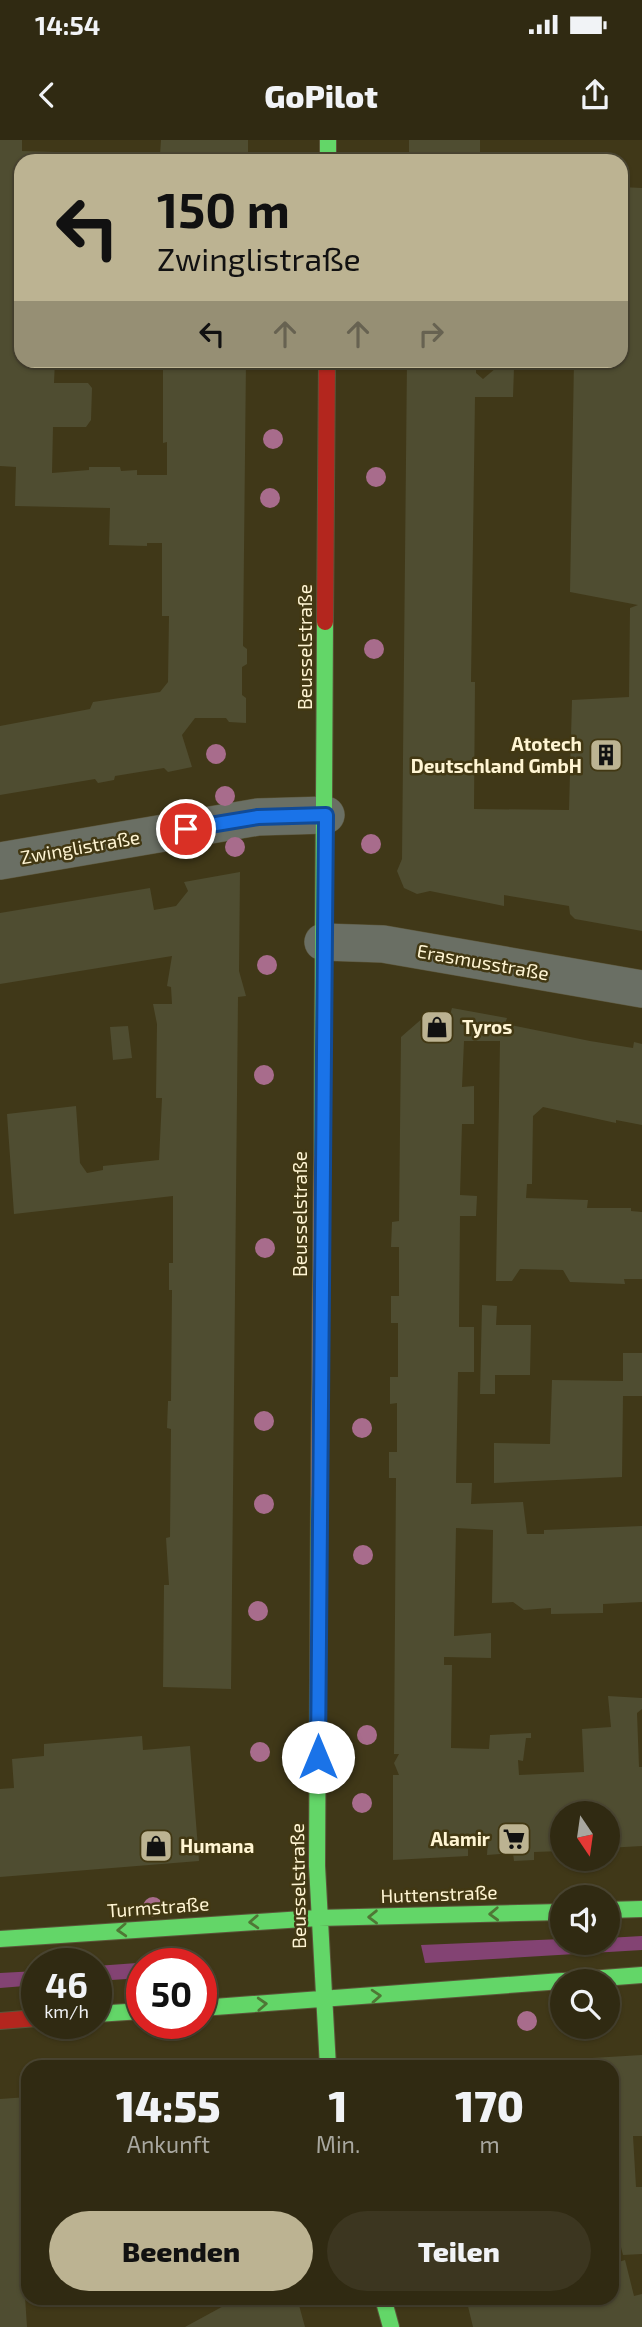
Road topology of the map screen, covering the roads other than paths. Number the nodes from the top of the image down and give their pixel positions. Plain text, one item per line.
1 (327, 368) edge
2 (326, 815) junction
3 (0, 861) edge
4 (323, 942) junction
5 (642, 989) edge
6 (642, 1909) edge
7 (620, 1910) edge
8 (550, 1912) edge
9 (318, 1918) junction
10 (0, 1939) edge
11 (642, 1975) edge
12 (620, 1977) edge
13 (550, 1982) edge
14 (323, 2000) junction
15 (217, 2007) edge
16 (21, 2019) edge
17 (0, 2021) edge
18 (327, 2060) edge
19 (385, 2305) edge
20 (391, 2327) edge

1 - 2 main road, Beusselstraße
2 - 3 street, Zwinglistraße
2 - 4 main road, Beusselstraße
4 - 5 street, Erasmusstraße
4 - 9 main road, Beusselstraße
6 - 7 main road
8 -> 9 main road, Huttenstraße
9 -> 10 main road, Turmstraße
9 - 14 main road, Beusselstraße
11 - 12 main road
14 -> 13 main road
15 -> 14 main road
14 - 18 main road, Beusselstraße
16 - 17 main road
19 - 20 main road

